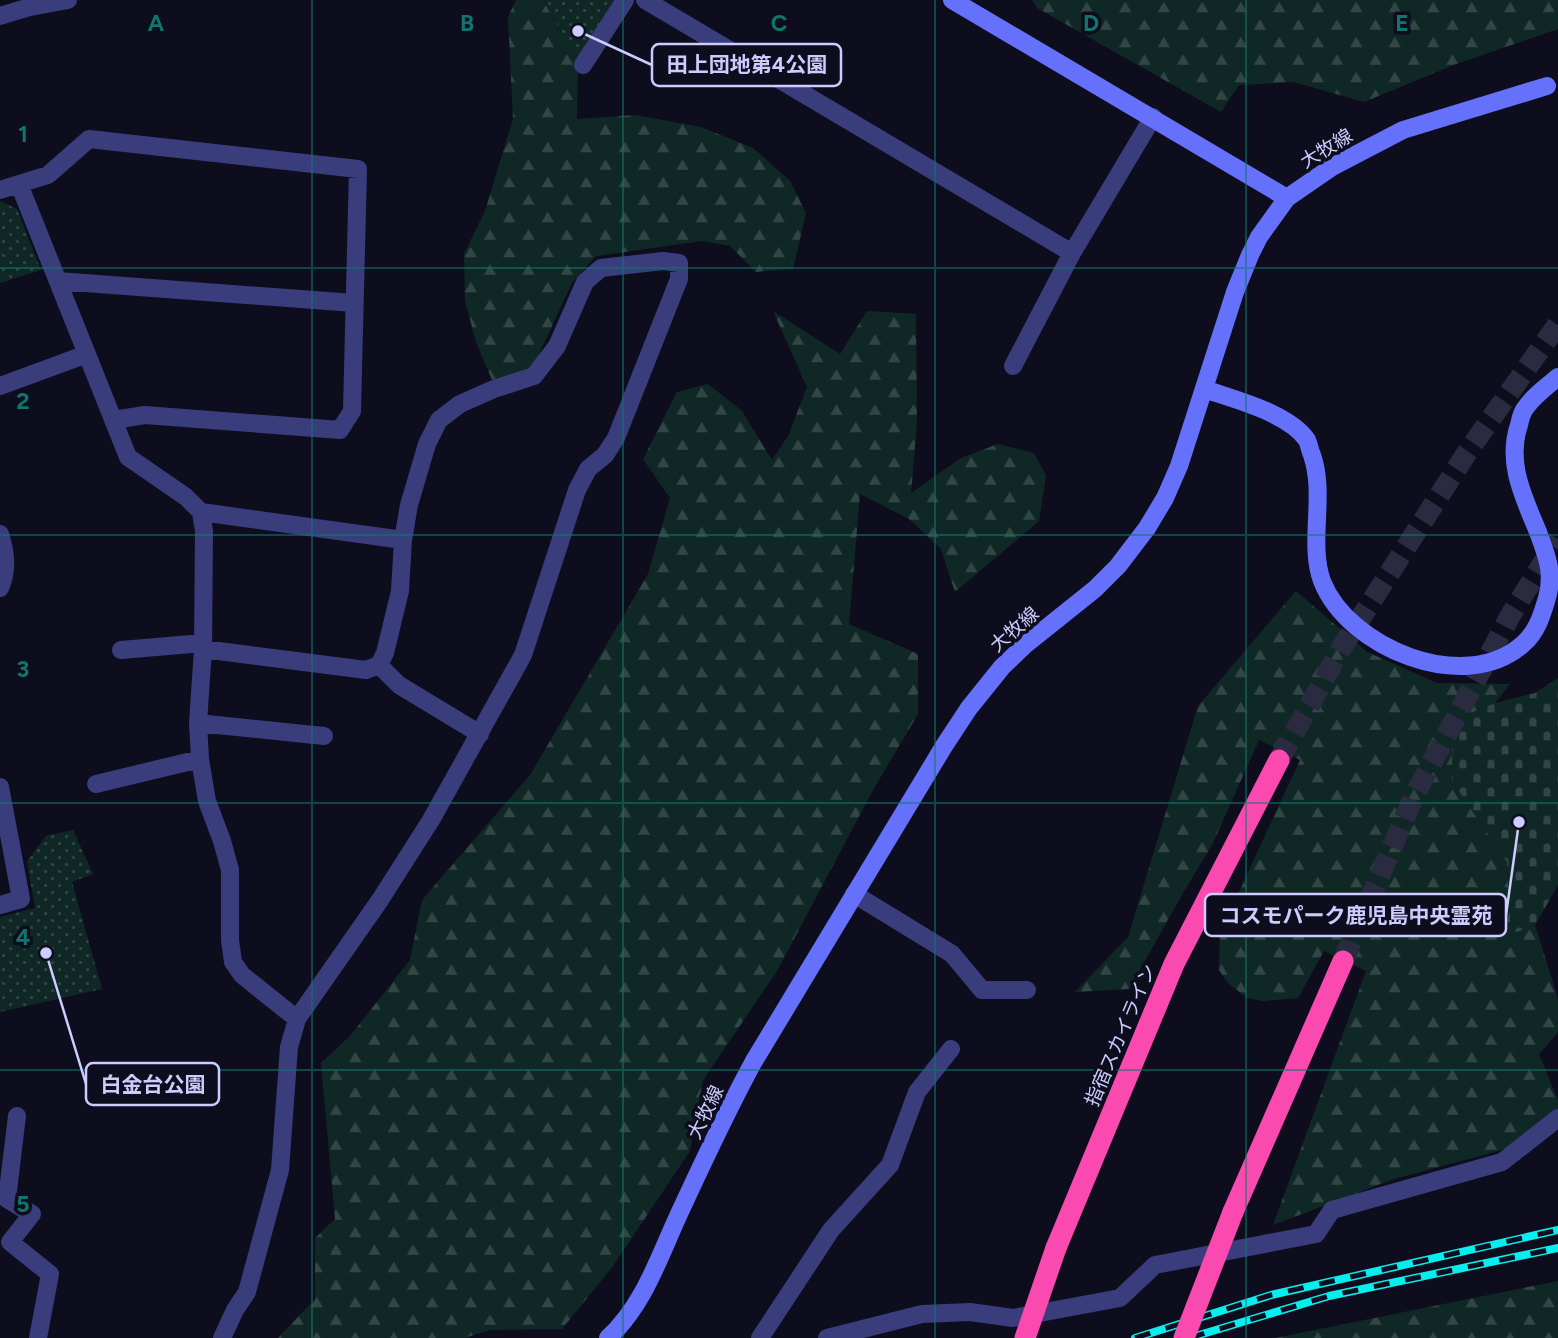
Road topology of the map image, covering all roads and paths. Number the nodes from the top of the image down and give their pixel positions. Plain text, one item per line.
1 (68, 0) edge
2 (625, 0) edge
3 (645, 0) edge
4 (952, 0) edge
5 (970, 6) edge
6 (0, 16) edge
7 (583, 65) dead end
8 (1548, 86) dead end
9 (1153, 117) junction
10 (19, 184) junction
11 (0, 190) edge
12 (1287, 198) junction
13 (1072, 253) junction
14 (58, 281) junction
15 (354, 303) junction
16 (87, 354) junction
17 (1013, 366) dead end
18 (1558, 377) edge
19 (0, 386) edge
20 (1204, 389) junction
21 (113, 420) junction
22 (201, 512) junction
23 (0, 534) edge
24 (403, 540) junction
25 (0, 588) edge
26 (203, 646) junction
27 (121, 650) dead end
28 (379, 665) junction
29 (198, 723) junction
30 (480, 734) junction
31 (324, 736) dead end
32 (200, 759) junction
33 (1279, 760) tunnel mouth
34 (96, 784) dead end
35 (0, 787) edge
36 (854, 894) junction
37 (0, 905) edge
38 (1343, 961) tunnel mouth
39 (1027, 990) dead end
40 (297, 1019) junction
41 (950, 1049) dead end
42 (17, 1116) dead end
43 (1558, 1118) edge
44 (38, 1338) edge
45 (222, 1338) edge
46 (608, 1338) edge
47 (760, 1338) edge
48 (827, 1338) edge
49 (1025, 1338) edge
50 (1184, 1338) edge

1 - 6 street
2 - 7 street
3 - 13 street
4 - 5 street
5 - 9 street
8 - 12 street, 大牧線
9 - 12 street
9 - 13 street
10 - 11 street
10 - 14 street
10 - 15 street
12 - 20 street, 大牧線
13 - 17 street
14 - 15 street
14 - 16 street
15 - 21 street
16 - 19 street
16 - 21 street
18 - 20 street
20 - 36 street, 大牧線
21 - 22 street
22 - 24 street
22 - 26 street
23 - 25 street
24 - 28 street
24 - 30 street
26 - 27 street
26 - 28 street
26 - 29 street
28 - 30 street
29 - 31 street
29 - 32 street
30 - 40 street
32 - 34 street
32 - 40 street
33 - 49 highway, 指宿スカイライン, bridge
35 - 37 street
36 - 39 street
36 - 46 street, 大牧線
38 - 50 highway, bridge
40 - 45 street
41 - 47 street
42 - 44 street
43 - 48 street

